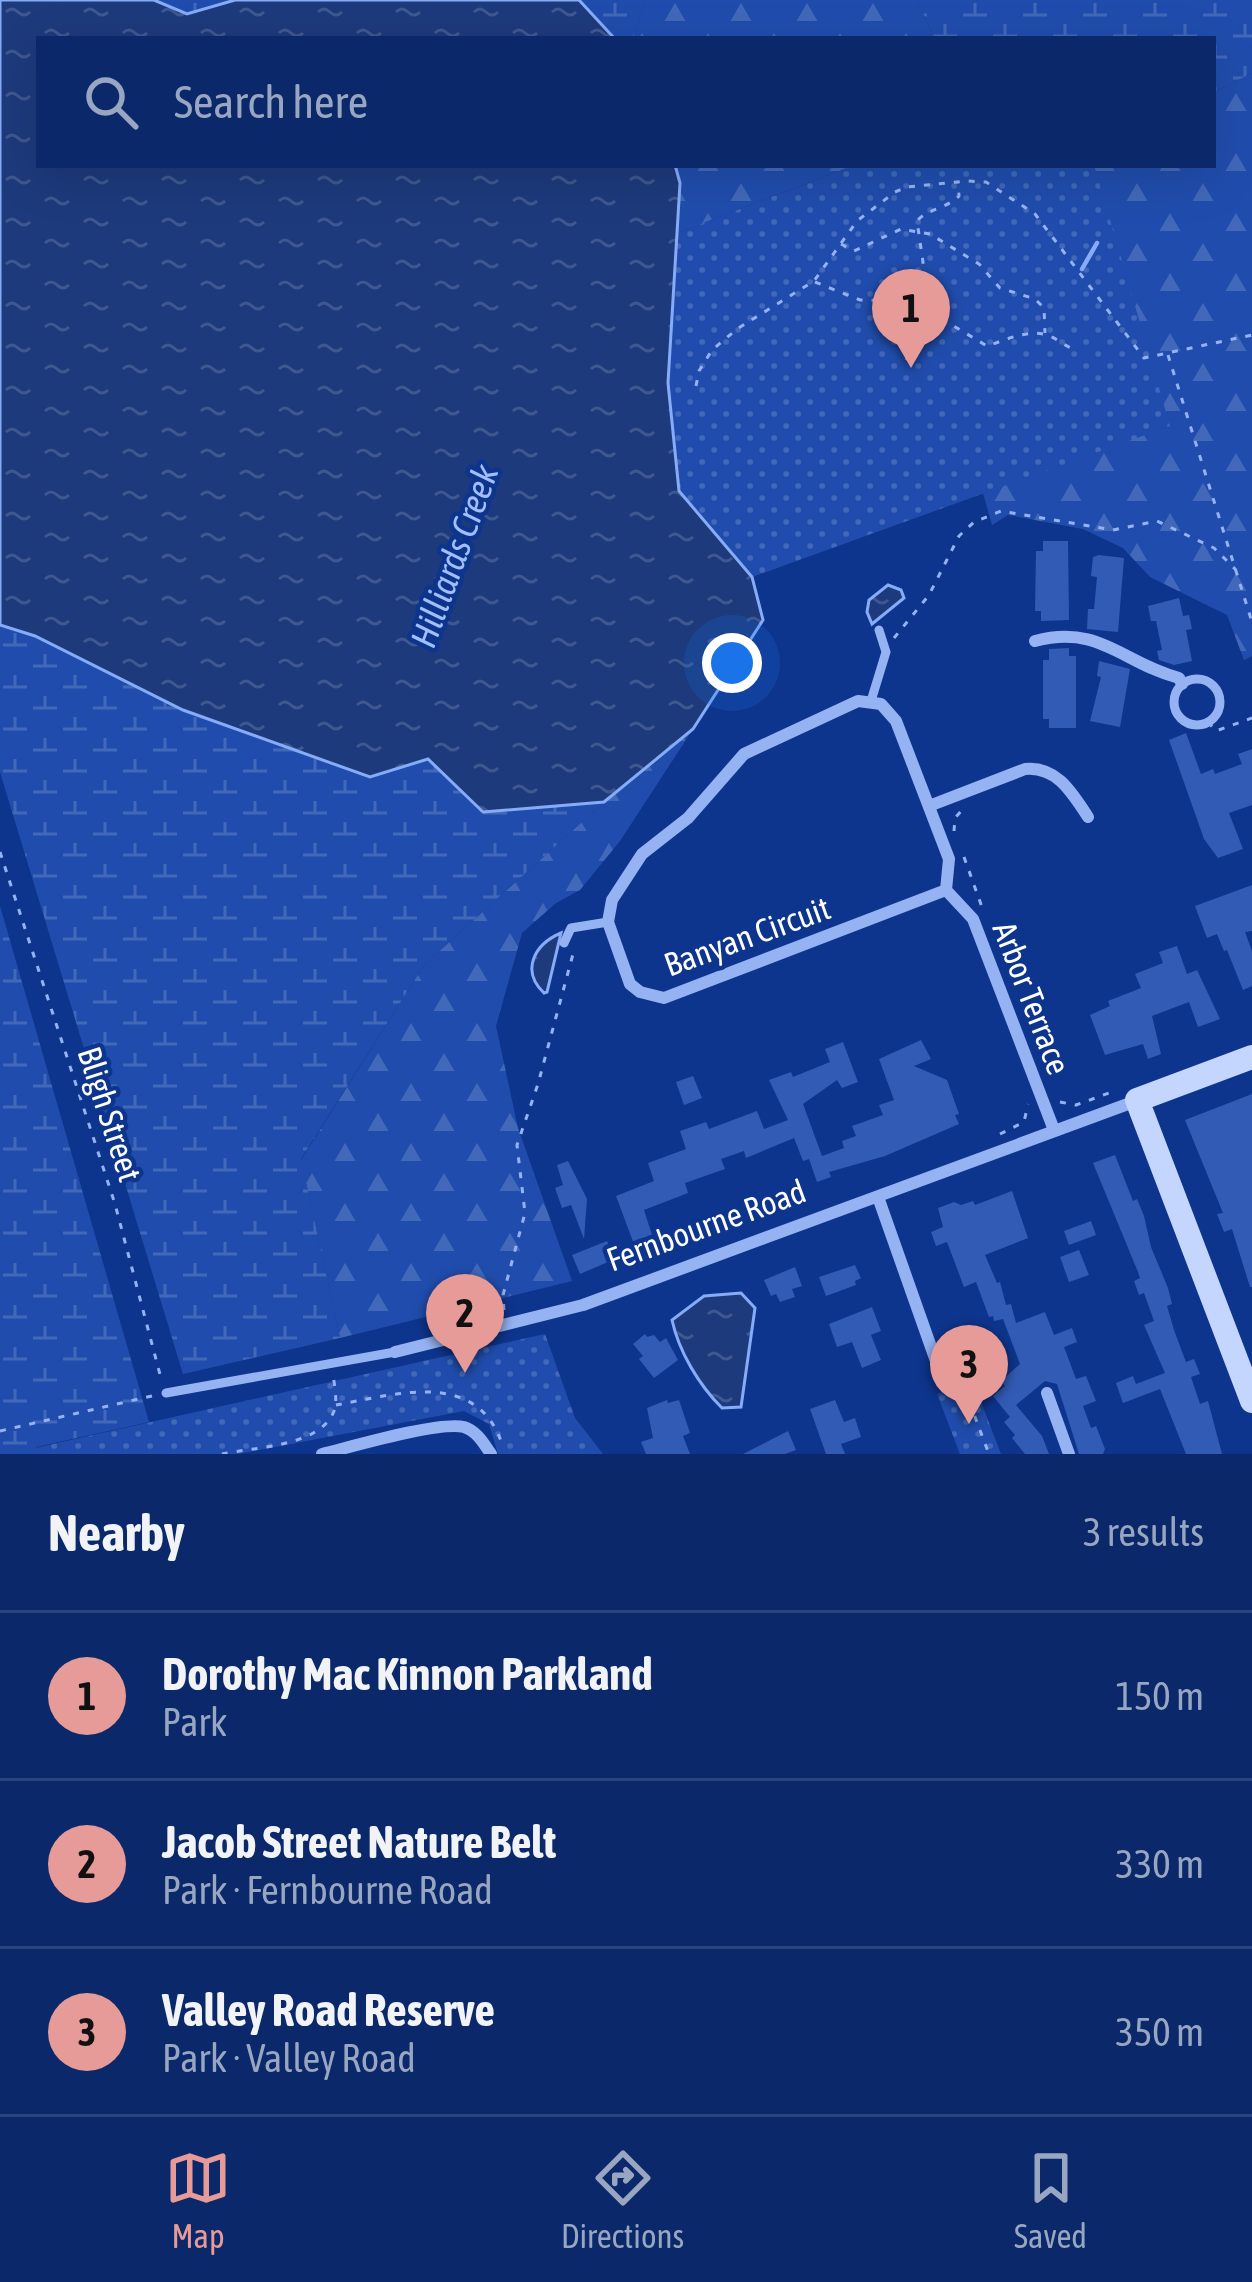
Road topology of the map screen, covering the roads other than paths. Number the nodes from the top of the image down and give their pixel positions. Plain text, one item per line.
1 (879, 630) dead end
2 (1035, 640) dead end
3 (1182, 684) junction
4 (871, 701) junction
5 (929, 806) junction
6 (1088, 817) dead end
7 (946, 890) junction
8 (608, 922) junction
9 (564, 943) dead end
10 (1252, 1057) edge
11 (1137, 1100) junction
12 (1054, 1130) junction
13 (878, 1197) junction
14 (395, 1352) joint
15 (1243, 1353) edge
16 (953, 1378) road end
17 (166, 1393) road end
18 (1047, 1394) dead end
19 (1252, 1401) edge
20 (322, 1454) edge
21 (491, 1454) edge
22 (1069, 1454) edge

1 - 4 lane
2 - 3 street
3 - 3 lane
4 - 5 street, Arbor Terrace
4 - 8 street
5 - 6 street
5 - 7 street, Arbor Terrace
7 - 8 street, Banyan Circuit
7 - 12 street, Arbor Terrace
8 - 9 lane
10 - 11 street, Fernbourne Road
11 - 12 street, Fernbourne Road
11 - 15 street
12 - 13 street, Fernbourne Road
13 - 14 street, Fernbourne Road
13 - 16 street
14 - 17 lane, Fernbourne Road
15 - 19 street
18 - 22 street
20 - 21 street

